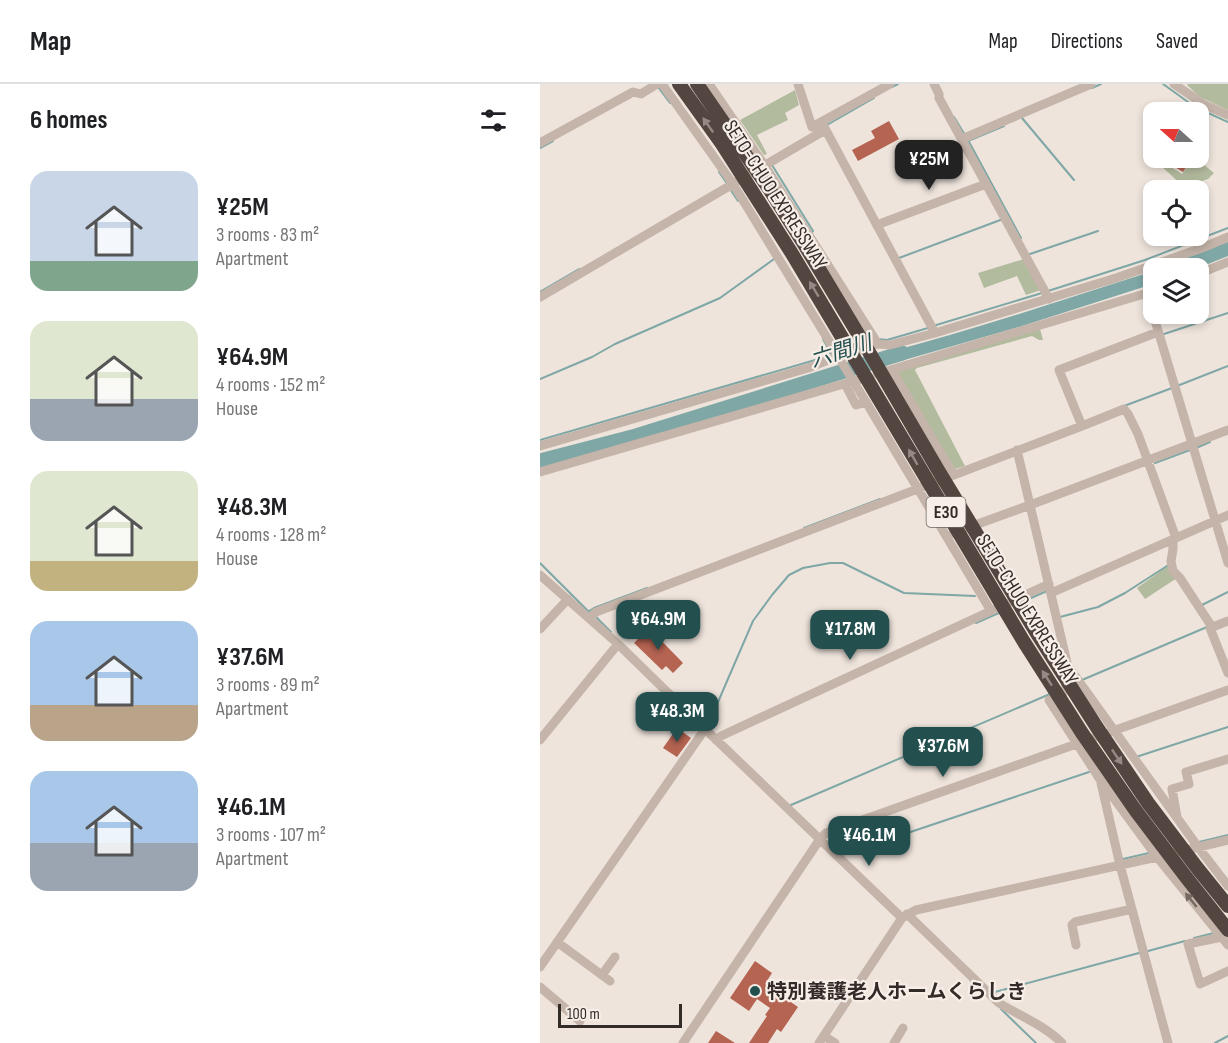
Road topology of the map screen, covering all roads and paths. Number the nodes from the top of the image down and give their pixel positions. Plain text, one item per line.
1 (657, 84) edge
2 (662, 84) edge
3 (679, 84) edge
4 (697, 84) edge
5 (708, 84) edge
6 (798, 84) edge
7 (890, 84) edge
8 (934, 84) edge
9 (1091, 84) edge
10 (1174, 84) edge
11 (1228, 115) edge
12 (824, 127) junction
13 (965, 138) junction
14 (540, 143) edge
15 (765, 166) junction
16 (733, 184) junction
17 (986, 184) junction
18 (879, 225) junction
19 (1228, 237) edge
20 (1228, 262) edge
21 (1209, 270) edge
22 (1046, 294) junction
23 (1143, 295) edge
24 (540, 297) edge
25 (1157, 324) edge
26 (933, 329) junction
27 (1159, 335) junction
28 (878, 344) junction
29 (840, 358) junction
30 (892, 370) junction
31 (845, 384) junction
32 (866, 402) junction
33 (1081, 424) junction
34 (1228, 429) edge
35 (540, 446) edge
36 (1193, 447) junction
37 (1017, 450) junction
38 (1150, 459) junction
39 (540, 472) edge
40 (953, 474) junction
41 (917, 488) junction
42 (1030, 505) junction
43 (1228, 515) edge
44 (1214, 518) junction
45 (945, 536) junction
46 (1174, 536) junction
47 (1228, 563) edge
48 (540, 575) edge
49 (1050, 589) junction
50 (568, 599) junction
51 (991, 611) junction
52 (592, 616) junction
53 (1228, 621) edge
54 (1211, 626) junction
55 (540, 629) edge
56 (618, 644) junction
57 (1068, 667) junction
58 (1228, 673) edge
59 (1228, 690) edge
60 (705, 729) junction
61 (1114, 731) junction
62 (718, 738) junction
63 (540, 740) edge
64 (1077, 745) junction
65 (1228, 759) edge
66 (1099, 778) junction
67 (1178, 820) junction
68 (822, 837) junction
69 (1228, 840) edge
70 (1195, 844) junction
71 (1154, 853) junction
72 (1119, 862) junction
73 (1228, 886) edge
74 (1228, 906) edge
75 (1132, 909) junction
76 (902, 916) junction
77 (1226, 937) edge
78 (557, 942) junction
79 (1076, 945) dead end
80 (615, 957) dead end
81 (540, 967) edge
82 (1228, 971) edge
83 (540, 987) edge
84 (579, 1021) dead end
85 (903, 1028) dead end
86 (822, 1039) edge
87 (683, 1043) edge
88 (835, 1043) edge
89 (894, 1043) edge
90 (1062, 1043) edge
91 (1168, 1043) edge

1 - 14 street
2 - 16 street
77 -> 3 highway, SETO-CHUO EXPRESSWAY / E30, bridge
4 -> 74 highway, SETO-CHUO EXPRESSWAY / E30, bridge
5 - 15 street
6 - 12 street
7 - 12 street
8 - 13 street
9 - 13 street
10 - 11 street
12 - 15 street
12 - 18 street
13 - 17 street
15 - 16 street
15 - 28 street
16 - 24 street
16 - 29 street
17 - 18 street
17 - 22 street
18 - 26 street
19 - 22 street
20 - 21 street
22 - 26 street
23 - 30 street
25 - 27 street
26 - 28 street
27 - 33 street
27 - 36 street
28 - 29 street
29 - 32 street, bridge
29 - 35 street
30 - 31 street
30 - 40 street
31 - 32 street
31 - 39 street
32 - 41 street
33 - 37 street
33 - 38 street
34 - 36 street
36 - 38 street
36 - 44 street
37 - 40 street
37 - 42 street
38 - 42 street
38 - 46 street
40 - 41 street
41 - 45 street
41 - 52 street
42 - 45 street
42 - 49 street
43 - 44 street
44 - 46 street
44 - 47 street
45 - 51 street
46 - 49 street
46 - 54 street
48 - 50 street
49 - 51 street
49 - 57 street
50 - 52 street
50 - 55 street
51 - 62 street
52 - 56 street
53 - 54 street
54 - 58 street
56 - 60 street
56 - 63 street
57 - 61 street
57 - 64 street
59 - 61 street
60 - 62 street
60 - 78 street
61 - 64 street
61 - 67 street
62 - 68 street
64 - 66 street
64 - 68 street
65 - 67 street
66 - 71 street
66 - 72 street
67 - 70 street
68 - 76 street
68 - 87 street
69 - 70 street
70 - 71 street
70 - 73 street
71 - 72 street
77 -> 71 street
72 - 75 street
72 - 76 street
75 - 79 street
75 - 91 street
76 - 86 street
76 - 90 street
77 - 82 street
78 - 80 street
78 - 81 street
83 - 84 street
85 - 89 street
86 - 88 street

